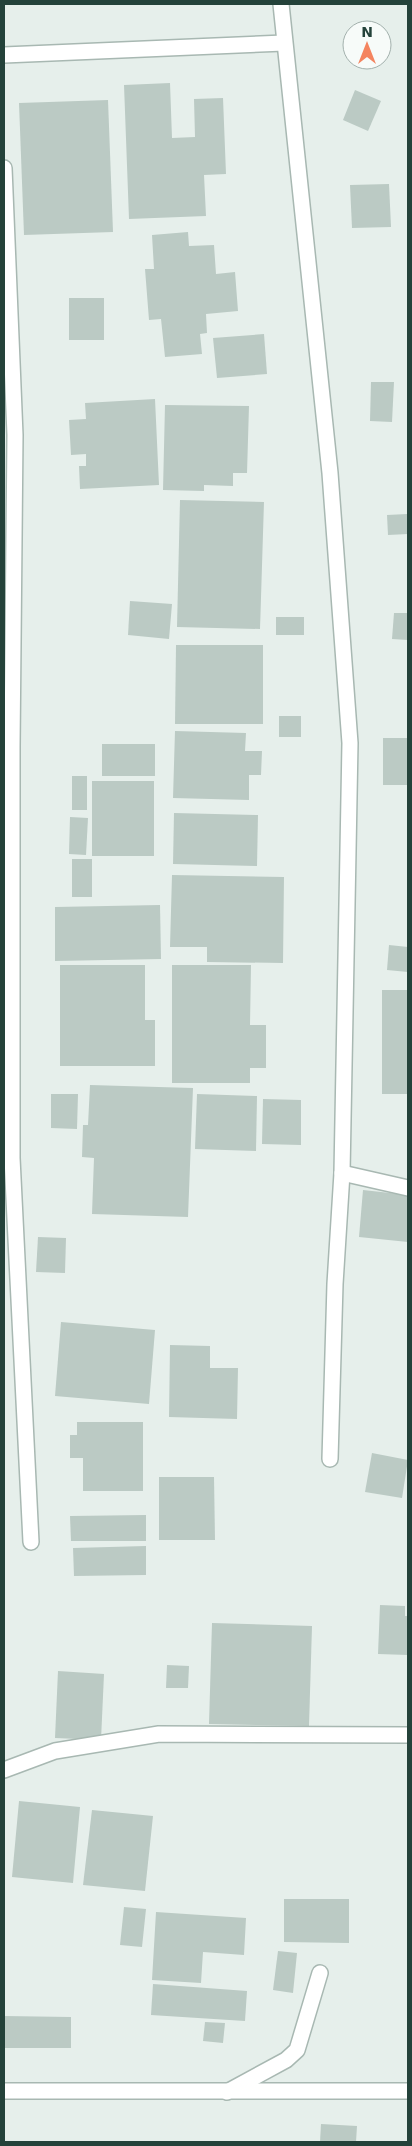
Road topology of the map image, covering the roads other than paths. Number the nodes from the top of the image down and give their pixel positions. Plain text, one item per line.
1 (281, 4) edge
2 (284, 44) junction
3 (4, 55) edge
4 (4, 168) edge
5 (342, 1174) junction
6 (408, 1188) edge
7 (330, 1459) dead end
8 (31, 1542) dead end
9 (408, 1735) edge
10 (4, 1770) edge
11 (320, 1973) dead end
12 (4, 2091) edge
13 (408, 2091) edge
14 (227, 2092) junction

1 - 2 street
2 - 3 street
2 - 5 street
4 - 8 street
5 - 6 street
5 - 7 street
9 - 10 street
11 - 14 street
12 - 14 street
13 - 14 street

